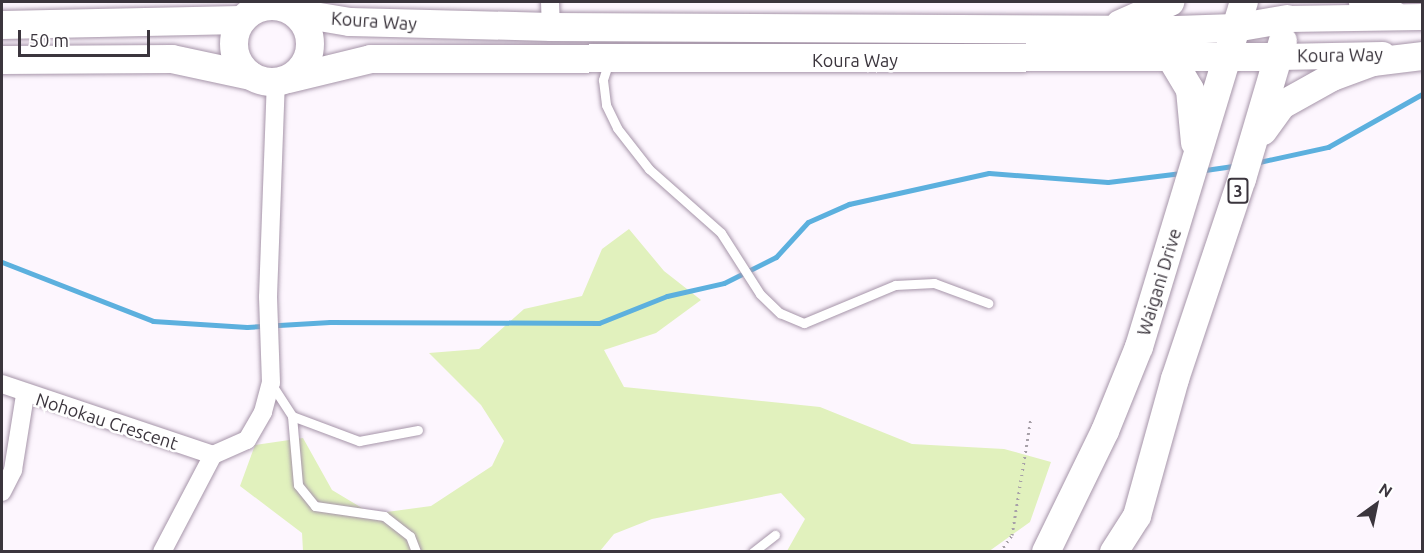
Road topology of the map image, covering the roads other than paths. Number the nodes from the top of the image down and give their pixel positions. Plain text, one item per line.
1 (1170, 2) edge
2 (1244, 2) edge
3 (1362, 2) edge
4 (1290, 10) edge
5 (296, 13) junction
6 (550, 14) edge
7 (1394, 15) junction
8 (1422, 16) edge
9 (241, 20) junction
10 (2, 25) edge
11 (1116, 27) junction
12 (1236, 28) junction
13 (1422, 55) edge
14 (1280, 57) junction
15 (1171, 58) junction
16 (610, 59) junction
17 (1229, 59) junction
18 (2, 60) edge
19 (272, 79) junction
20 (1196, 160) junction
21 (1242, 179) junction
22 (988, 303) dead end
23 (271, 383) junction
24 (2, 384) edge
25 (25, 395) junction
26 (292, 416) junction
27 (418, 430) dead end
28 (213, 455) junction
29 (2, 492) edge
30 (1137, 516) junction
31 (775, 535) dead end
32 (162, 552) edge
33 (416, 552) edge
34 (753, 552) edge
35 (1046, 552) edge
36 (1114, 552) edge
37 (1132, 552) edge

1 - 11 highway
2 - 12 highway, Waigani Drive
3 - 7 highway
4 - 7 main road, Koura Way
4 - 12 highway, Koura Way
4 - 14 highway, 3
5 - 6 highway, Koura Way
5 - 9 highway
5 - 19 highway
6 - 11 highway, Koura Way
7 - 8 main road, Koura Way
9 - 10 highway
9 - 19 highway
11 - 12 highway, Koura Way
12 - 17 highway, Waigani Drive
13 - 14 main road, Koura Way
13 - 21 highway
14 - 17 highway, Koura Way
14 - 21 highway, 3
15 - 16 highway, Koura Way
15 - 17 highway, Koura Way
15 - 20 highway
16 - 19 highway, Koura Way
16 - 22 lane
17 - 20 highway, Waigani Drive
18 - 19 highway, Koura Way
19 - 23 street
20 - 35 highway, Waigani Drive
21 - 30 highway, 3
23 - 26 lane
23 - 28 street
24 - 25 street, Nohokau Crescent
25 - 28 street, Nohokau Crescent
25 - 29 street
26 - 27 lane
26 - 33 lane
28 - 32 street
30 - 36 highway, 3
30 - 37 highway
31 - 34 lane

